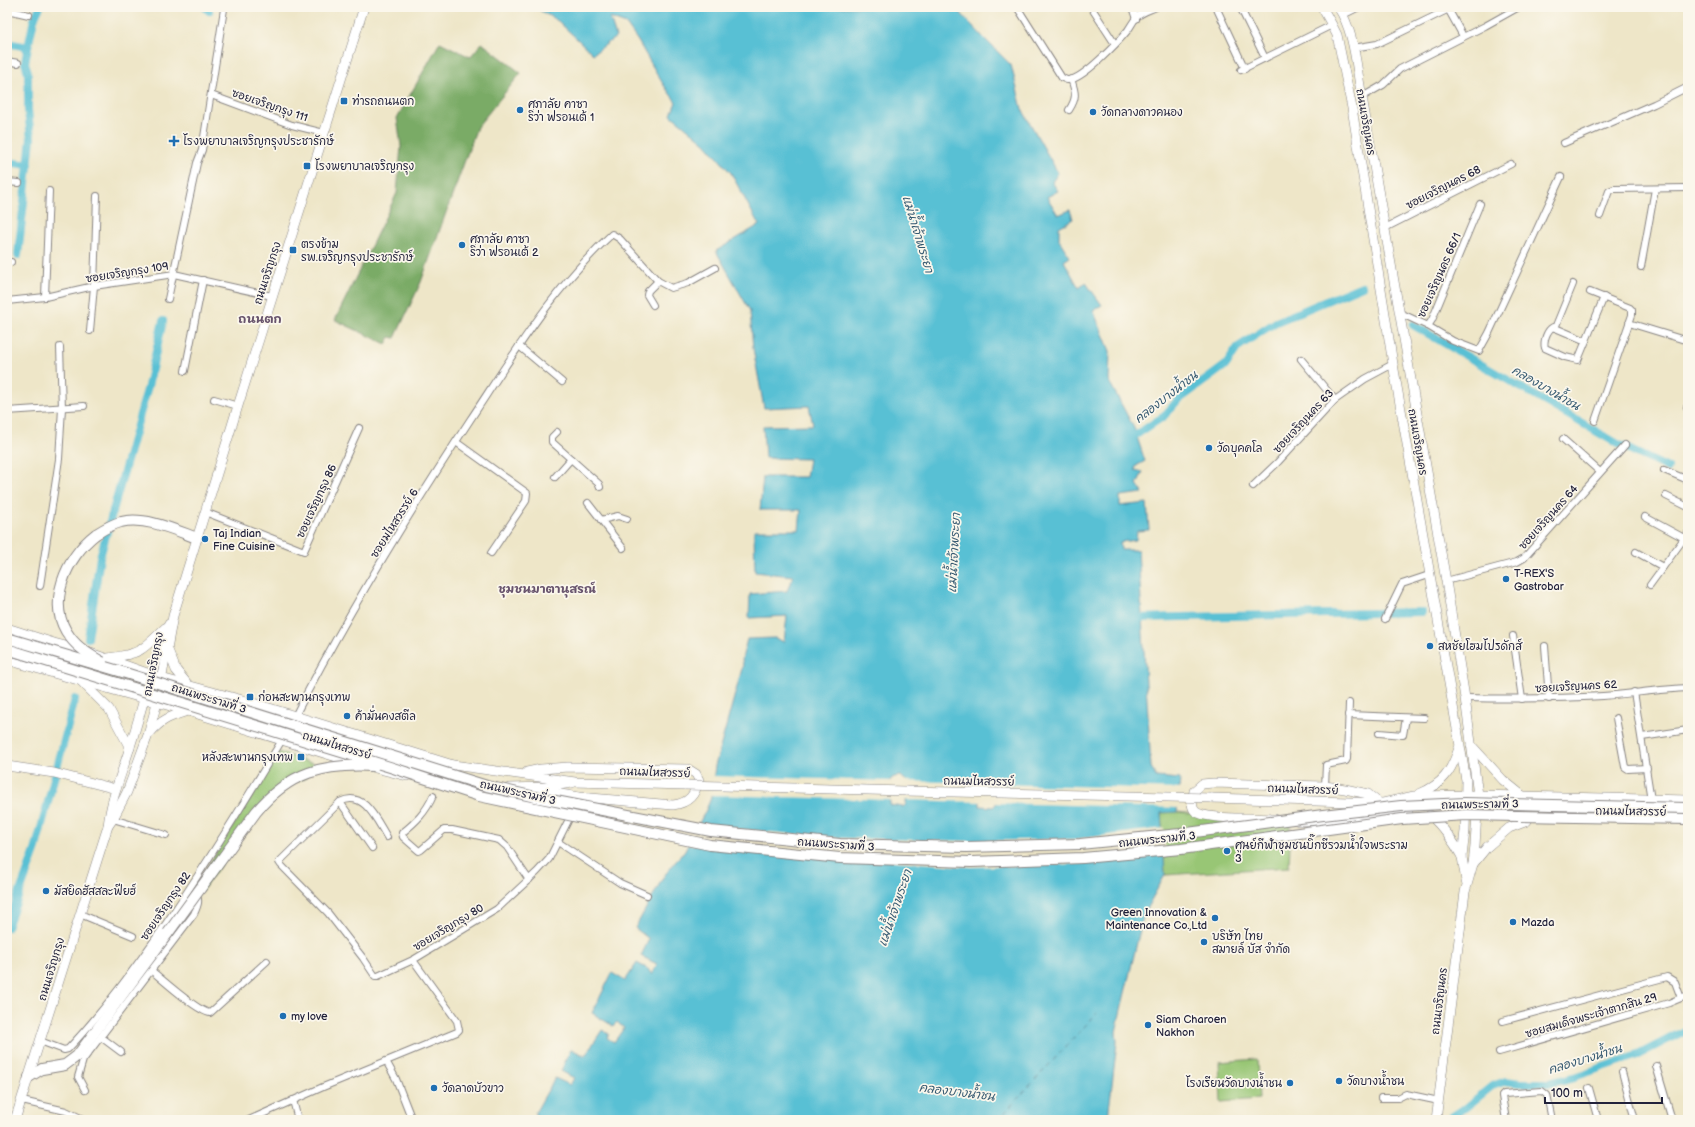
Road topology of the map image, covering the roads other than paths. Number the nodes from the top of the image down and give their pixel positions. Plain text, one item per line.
1 (364, 7) edge
2 (1017, 7) edge
3 (1091, 7) edge
4 (1132, 7) edge
5 (1156, 7) edge
6 (1216, 7) edge
7 (1240, 7) edge
8 (1322, 7) edge
9 (1359, 7) edge
10 (1519, 7) edge
11 (1448, 8) edge
12 (224, 9) dead end
13 (7, 10) edge
14 (1341, 11) edge
15 (29, 15) dead end
16 (1136, 19) junction
17 (1332, 25) junction
18 (1463, 36) junction
19 (1115, 44) junction
20 (1353, 48) junction
21 (1266, 58) junction
22 (7, 61) edge
23 (18, 63) dead end
24 (1071, 80) junction
25 (1688, 87) edge
26 (211, 95) junction
27 (1362, 97) junction
28 (1069, 110) dead end
29 (324, 133) junction
30 (1564, 142) dead end
31 (1511, 164) dead end
32 (1561, 177) dead end
33 (7, 182) edge
34 (19, 183) dead end
35 (1688, 188) edge
36 (1655, 189) junction
37 (49, 191) dead end
38 (97, 196) dead end
39 (1480, 204) dead end
40 (1600, 216) dead end
41 (1385, 228) junction
42 (1641, 267) dead end
43 (715, 268) dead end
44 (174, 274) junction
45 (203, 280) junction
46 (658, 281) junction
47 (1573, 284) dead end
48 (94, 286) junction
49 (1590, 292) dead end
50 (272, 296) junction
51 (45, 297) junction
52 (1604, 297) junction
53 (168, 299) dead end
54 (7, 301) edge
55 (653, 305) dead end
56 (1400, 313) junction
57 (1629, 323) junction
58 (1428, 326) junction
59 (1555, 328) junction
60 (90, 331) dead end
61 (1586, 341) junction
62 (1688, 341) edge
63 (519, 346) junction
64 (60, 347) dead end
65 (1301, 359) dead end
66 (1408, 359) junction
67 (1393, 364) junction
68 (185, 371) dead end
69 (562, 382) dead end
70 (214, 399) dead end
71 (1335, 400) junction
72 (84, 406) dead end
73 (238, 406) junction
74 (62, 408) junction
75 (7, 411) edge
76 (1595, 421) dead end
77 (359, 428) dead end
78 (557, 432) dead end
79 (1563, 440) dead end
80 (456, 442) junction
81 (1624, 447) dead end
82 (571, 459) junction
83 (1664, 470) dead end
84 (1600, 472) junction
85 (555, 477) dead end
86 (1688, 480) edge
87 (1253, 486) dead end
88 (600, 487) dead end
89 (1666, 496) dead end
90 (588, 503) dead end
91 (1688, 507) edge
92 (206, 512) junction
93 (1644, 518) dead end
94 (627, 519) dead end
95 (601, 520) junction
96 (1688, 532) edge
97 (197, 538) junction
98 (1684, 538) junction
99 (623, 548) dead end
100 (1636, 552) dead end
101 (491, 554) dead end
102 (1663, 567) junction
103 (1429, 575) junction
104 (1446, 581) junction
105 (40, 586) dead end
106 (1650, 586) dead end
107 (1385, 619) dead end
108 (171, 620) junction
109 (7, 628) edge
110 (1513, 636) dead end
111 (7, 638) edge
112 (54, 643) junction
113 (1545, 646) dead end
114 (168, 648) junction
115 (7, 649) edge
116 (104, 658) junction
117 (7, 660) edge
118 (42, 670) junction
119 (120, 671) junction
120 (150, 675) junction
121 (161, 678) junction
122 (81, 681) junction
123 (189, 686) junction
124 (1688, 688) edge
125 (1634, 692) junction
126 (1465, 698) junction
127 (1522, 699) junction
128 (1549, 699) junction
129 (145, 700) junction
130 (157, 703) junction
131 (1349, 703) dead end
132 (188, 711) junction
133 (1348, 715) junction
134 (295, 716) junction
135 (1406, 718) junction
136 (1424, 718) dead end
137 (1616, 718) dead end
138 (1688, 730) edge
139 (1380, 732) dead end
140 (148, 735) junction
141 (1642, 737) junction
142 (282, 740) junction
143 (1471, 745) junction
144 (1460, 747) junction
145 (130, 748) junction
146 (7, 766) edge
147 (390, 767) junction
148 (1647, 768) junction
149 (519, 774) junction
150 (575, 782) junction
151 (1325, 786) junction
152 (527, 788) junction
153 (116, 789) junction
154 (1466, 795) junction
155 (1478, 795) junction
156 (433, 796) dead end
157 (1414, 796) junction
158 (579, 797) junction
159 (1524, 797) junction
160 (1651, 800) junction
161 (1688, 800) edge
162 (340, 802) junction
163 (1381, 803) junction
164 (1688, 808) edge
165 (1408, 811) junction
166 (1430, 815) junction
167 (1465, 818) junction
168 (1688, 819) edge
169 (1477, 820) junction
170 (1527, 821) junction
171 (111, 822) junction
172 (1688, 824) edge
173 (166, 835) dead end
174 (387, 837) dead end
175 (558, 842) junction
176 (372, 848) dead end
177 (1462, 857) junction
178 (1473, 864) junction
179 (529, 880) junction
180 (1467, 884) junction
181 (191, 887) junction
182 (647, 895) dead end
183 (80, 914) junction
184 (133, 936) dead end
185 (413, 960) junction
186 (267, 961) dead end
187 (152, 971) junction
188 (1688, 995) edge
189 (1681, 998) junction
190 (1503, 1021) dead end
191 (101, 1037) junction
192 (40, 1041) junction
193 (121, 1052) dead end
194 (1498, 1052) dead end
195 (386, 1061) junction
196 (1656, 1066) dead end
197 (1622, 1072) dead end
198 (29, 1077) junction
199 (1589, 1088) dead end
200 (85, 1090) dead end
201 (1381, 1098) dead end
202 (293, 1100) junction
203 (22, 1101) junction
204 (1438, 1103) junction
205 (15, 1120) edge
206 (85, 1120) edge
207 (249, 1120) edge
208 (298, 1120) edge
209 (412, 1120) edge
210 (1436, 1120) edge
211 (1506, 1120) edge
212 (1552, 1120) edge
213 (1598, 1120) edge
214 (1635, 1120) edge
215 (1672, 1120) edge

1 - 29 main road, ถนนเจริญกรุง
2 - 24 street
3 - 19 street
4 - 16 street
5 - 16 street
6 - 21 street
7 - 21 street
8 - 17 main road, ถนนเจริญนคร
9 - 14 street
10 - 18 street
11 - 18 street
11 - 20 street
12 - 26 street
13 - 15 street
14 - 20 main road, ถนนเจริญนคร
16 - 19 street
17 - 21 street
17 - 67 main road, ถนนเจริญนคร
18 - 27 street
19 - 24 street
20 - 27 main road, ถนนเจริญนคร
22 - 23 street
24 - 28 street
25 - 30 street
26 - 29 street, ซอยเจริญกรุง 111
26 - 44 street
27 - 41 main road, ถนนเจริญนคร
29 - 50 main road, ถนนเจริญกรุง
31 - 41 street, ซอยเจริญนคร 68
32 - 58 street
33 - 34 street
35 - 36 street
36 - 40 street
36 - 42 street
37 - 51 street
38 - 48 street
39 - 58 street, ซอยเจริญนคร 66/1
41 - 56 main road, ถนนเจริญนคร
43 - 46 street
44 - 45 street, ซอยเจริญกรุง 109
44 - 48 street, ซอยเจริญกรุง 109
44 - 53 street
45 - 50 street, ซอยเจริญกรุง 109
45 - 68 street
46 - 55 street
46 - 63 street, ซอยมไหสวรรย์ 6
47 - 59 street
48 - 51 street, ซอยเจริญกรุง 109
48 - 60 street
49 - 52 street
50 - 73 main road, ถนนเจริญกรุง
51 - 54 street, ซอยเจริญกรุง 109
52 - 57 street
52 - 61 street
56 - 58 street, ซอยเจริญนคร 66/1
56 - 66 main road, ถนนเจริญนคร
57 - 62 street
57 - 76 street
59 - 61 street
59 - 61 street
63 - 69 street
63 - 80 street, ซอยมไหสวรรย์ 6
64 - 74 street
65 - 71 street
66 - 67 main road
66 - 104 main road, ถนนเจริญนคร
67 - 71 street, ซอยเจริญนคร 63
67 - 103 main road, ถนนเจริญนคร
70 - 73 street
71 - 87 street, ซอยเจริญนคร 63
72 - 74 street
73 - 92 main road, ถนนเจริญกรุง
74 - 75 street
74 - 105 street
77 - 92 street, ซอยเจริญกรุง 86
78 - 82 street
79 - 84 street
80 - 101 street
80 - 134 street, ซอยมไหสวรรย์ 6
81 - 84 street, ซอยเจริญนคร 64
82 - 85 street
82 - 88 street
83 - 86 street
84 - 104 street, ซอยเจริญนคร 64
89 - 91 street
90 - 95 street
92 - 97 main road, ถนนเจริญกรุง
93 - 98 street
94 - 95 street
95 - 99 street
96 - 98 street
97 - 108 main road, ถนนเจริญกรุง
97 - 119 main road, bridge
98 - 102 street
100 - 102 street
102 - 106 street
103 - 107 street
103 - 144 main road, ถนนเจริญนคร
104 - 126 main road, ถนนเจริญนคร
108 - 114 main road, ถนนเจริญกรุง
108 - 116 main road
108 - 120 main road, ถนนเจริญกรุง
109 - 112 main road
110 - 127 street
111 - 119 main road, ถนนพระรามที่ 3, bridge
112 - 116 main road
112 - 118 main road
113 - 128 street
114 - 121 main road, ถนนเจริญกรุง
114 - 123 main road
115 - 147 main road, ถนนพระรามที่ 3, bridge
116 - 120 main road
117 - 118 main road
118 - 122 main road
119 - 164 main road, ถนนพระรามที่ 3, bridge
120 - 121 main road, ถนนมไหสวรรย์
120 - 129 main road, ถนนเจริญกรุง
121 - 123 main road, ถนนมไหสวรรย์
121 - 130 main road, ถนนเจริญกรุง
122 - 129 main road
122 - 145 main road
123 - 134 main road, ถนนมไหสวรรย์
124 - 125 street, ซอยเจริญนคร 62
125 - 128 street, ซอยเจริญนคร 62
125 - 141 street
126 - 127 street, ซอยเจริญนคร 62
126 - 143 main road, ถนนเจริญนคร
127 - 128 street, ซอยเจริญนคร 62
129 - 130 main road, ถนนมไหสวรรย์
129 - 145 main road, ถนนเจริญกรุง
130 - 132 main road, ถนนมไหสวรรย์
130 - 140 main road, ถนนเจริญกรุง
131 - 133 street
132 - 140 main road
132 - 142 main road, ถนนมไหสวรรย์
133 - 135 street
133 - 151 street
134 - 149 main road, ถนนมไหสวรรย์
135 - 136 street
135 - 139 street
137 - 148 street
138 - 141 street
140 - 171 main road, ถนนเจริญกรุง
141 - 148 street
142 - 152 main road, ถนนมไหสวรรย์
142 - 181 street, ซอยเจริญกรุง 82
143 - 155 main road, ถนนเจริญนคร
143 - 159 main road
144 - 154 main road, ถนนเจริญนคร
144 - 157 main road
145 - 153 main road, ถนนเจริญกรุง
146 - 153 main road
147 - 168 main road, ถนนพระรามที่ 3, bridge
147 - 198 main road, bridge
148 - 160 street
149 - 150 main road, ถนนมไหสวรรย์
149 - 158 main road
150 - 152 main road, ถนนมไหสวรรย์
150 - 163 main road, ถนนมไหสวรรย์, bridge
151 - 163 main road
151 - 165 main road
152 - 158 main road
153 - 171 main road, ถนนเจริญกรุง
154 - 155 main road, ถนนมไหสวรรย์
154 - 157 main road, ถนนมไหสวรรย์
154 - 167 main road, ถนนเจริญนคร
155 - 159 main road, ถนนมไหสวรรย์
155 - 169 main road, ถนนเจริญนคร
156 - 179 street
157 - 163 main road, ถนนมไหสวรรย์
158 - 175 street, ซอยเจริญกรุง 80
159 - 160 main road, ถนนมไหสวรรย์
160 - 161 main road, ถนนมไหสวรรย์
162 - 174 street
162 - 176 street
162 - 185 street
163 - 165 main road, ถนนมไหสวรรย์
165 - 166 main road, ถนนมไหสวรรย์
166 - 167 main road, ถนนมไหสวรรย์
166 - 177 main road
167 - 169 main road, ถนนมไหสวรรย์
167 - 177 main road, ถนนเจริญนคร
169 - 170 main road, ถนนมไหสวรรย์
169 - 178 main road, ถนนเจริญนคร
170 - 172 main road, ถนนมไหสวรรย์
170 - 178 main road
171 - 173 street
171 - 183 main road, ถนนเจริญกรุง
175 - 179 street, ซอยเจริญกรุง 80
175 - 182 street
177 - 180 main road, ถนนเจริญนคร
178 - 180 main road, ถนนเจริญนคร
179 - 185 street, ซอยเจริญกรุง 80
180 - 204 main road, ถนนเจริญนคร
181 - 187 street
181 - 192 street, ซอยเจริญกรุง 82
183 - 184 street
183 - 192 main road, ถนนเจริญกรุง
185 - 195 street, ซอยเจริญกรุง 80
186 - 187 street
187 - 191 street
188 - 189 street, ซอยสมเด็จพระเจ้าตากสิน 29
189 - 190 street
189 - 194 street, ซอยสมเด็จพระเจ้าตากสิน 29
191 - 193 street
191 - 200 street
192 - 198 main road, ถนนเจริญกรุง
195 - 202 street, ซอยเจริญกรุง 80
195 - 209 street
196 - 215 street
197 - 214 street
198 - 203 main road, ถนนเจริญกรุง
199 - 213 street
201 - 204 street
202 - 207 street, ซอยเจริญกรุง 80
202 - 208 street
203 - 205 main road, ถนนเจริญกรุง
203 - 206 street
204 - 210 main road, ถนนเจริญนคร
211 - 212 street

